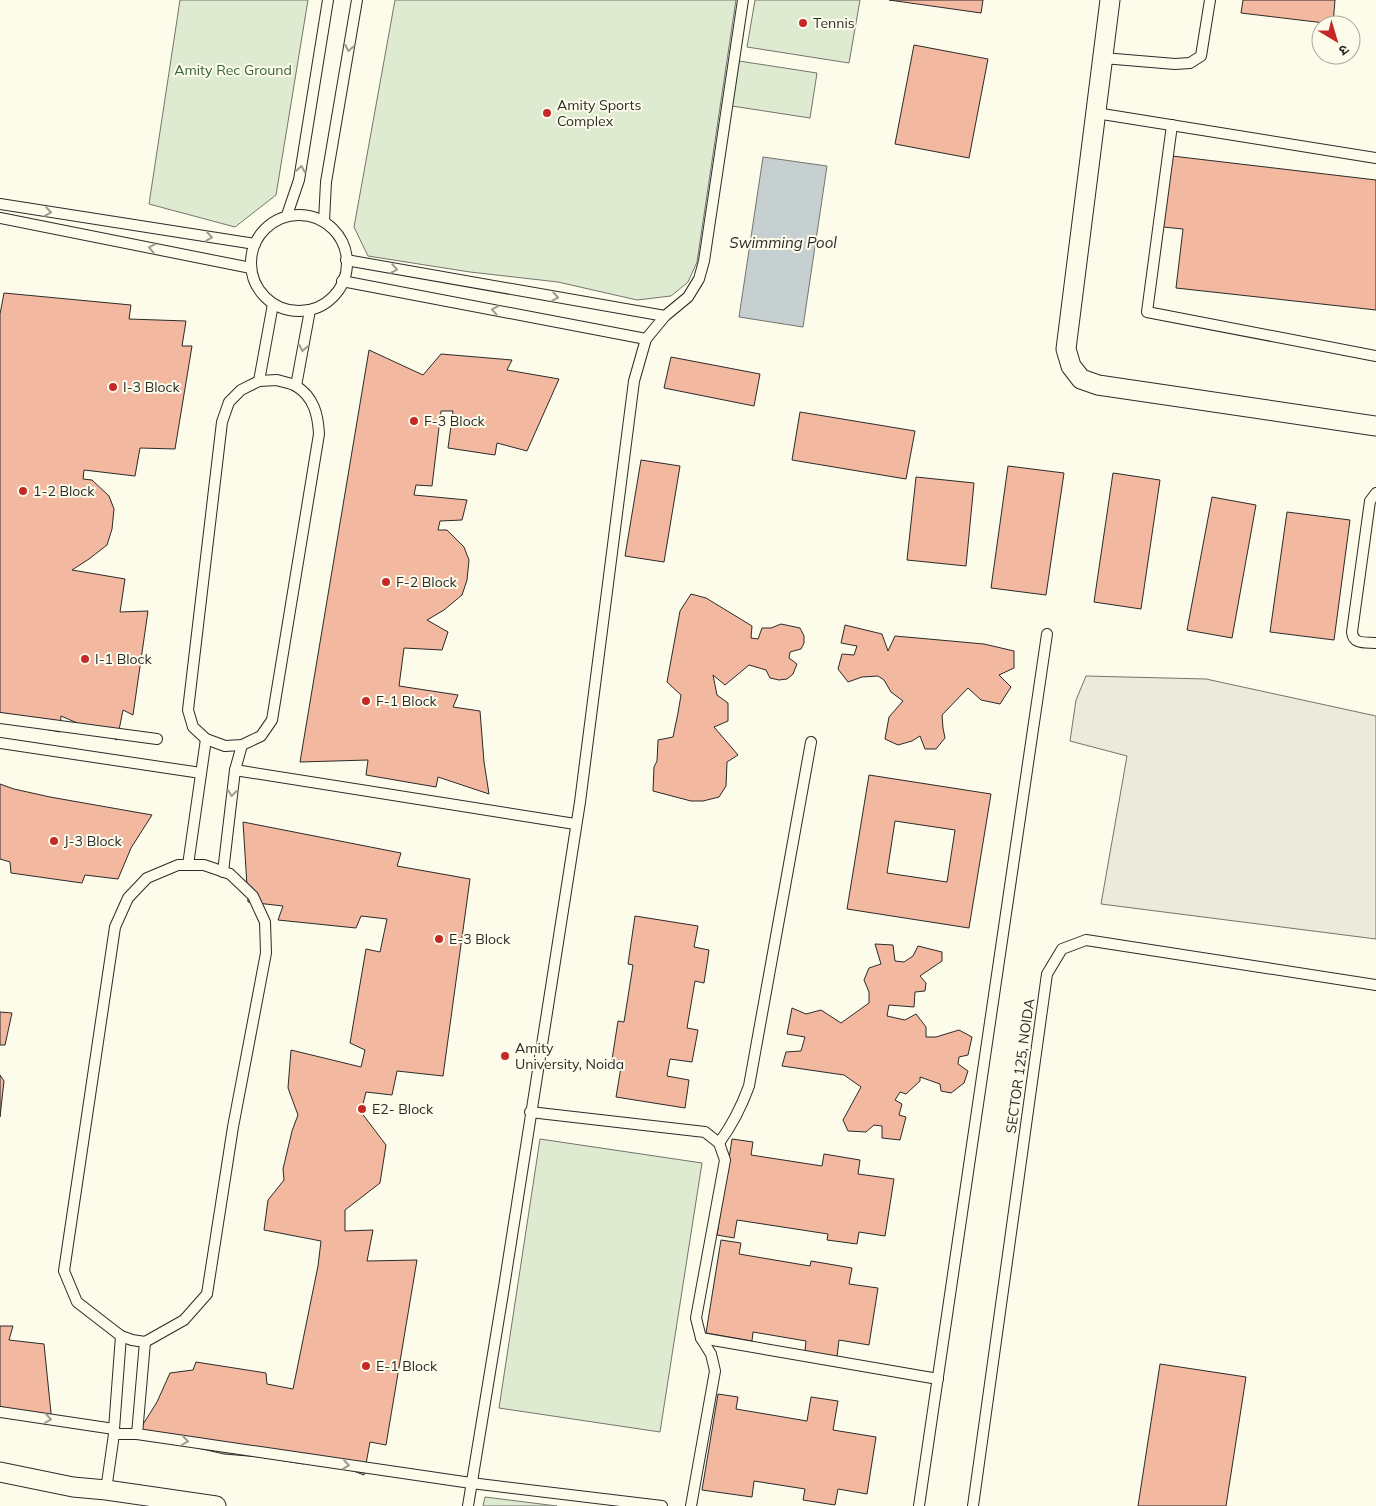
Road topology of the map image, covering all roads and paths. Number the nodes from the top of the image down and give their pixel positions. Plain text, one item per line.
1 (328, 0) edge
2 (357, 0) edge
3 (743, 0) edge
4 (1110, 0) edge
5 (1210, 0) edge
6 (1103, 58) junction
7 (1096, 113) junction
8 (1172, 125) junction
9 (1376, 158) edge
10 (0, 204) edge
11 (287, 215) junction
12 (0, 218) edge
13 (324, 221) junction
14 (255, 244) junction
15 (346, 260) junction
16 (251, 268) junction
17 (342, 281) junction
18 (273, 304) junction
19 (310, 310) junction
20 (665, 316) junction
21 (646, 339) junction
22 (1376, 356) edge
23 (260, 381) junction
24 (296, 386) junction
25 (1376, 426) edge
26 (1376, 493) edge
27 (1047, 634) dead end
28 (1376, 643) edge
29 (0, 718) edge
30 (157, 738) dead end
31 (206, 739) junction
32 (811, 742) dead end
33 (0, 743) edge
34 (242, 745) junction
35 (235, 770) junction
36 (201, 773) junction
37 (575, 824) junction
38 (188, 865) junction
39 (223, 872) junction
40 (1376, 985) edge
41 (530, 1112) junction
42 (719, 1143) junction
43 (121, 1336) junction
44 (702, 1338) junction
45 (145, 1342) junction
46 (938, 1379) junction
47 (0, 1412) edge
48 (114, 1431) junction
49 (137, 1434) junction
50 (0, 1472) edge
51 (471, 1483) junction
52 (106, 1490) junction
53 (216, 1506) edge
54 (468, 1506) edge
55 (662, 1506) edge
56 (691, 1506) edge
57 (919, 1506) edge
58 (973, 1506) edge

11 -> 1 lane
2 -> 13 lane
3 - 20 lane
4 - 6 street
5 - 6 lane
6 - 7 street
7 - 8 lane
7 - 25 street
8 - 9 lane
8 - 22 lane
10 -> 14 lane
11 - 13 lane
11 - 14 lane
16 -> 12 lane
13 - 15 lane
14 - 16 lane
15 - 17 lane
15 -> 20 lane
16 - 18 lane
17 - 19 lane
21 -> 17 lane
18 - 19 lane
18 - 23 lane
19 -> 24 lane
20 - 21 lane
21 - 37 lane
23 - 24 lane
23 - 31 lane
24 - 34 lane
26 - 28 lane
27 - 46 lane
29 - 30 lane
31 - 34 lane
31 - 36 lane
32 - 42 lane
33 - 36 lane
34 - 35 lane
35 - 37 lane
35 -> 39 lane
36 - 38 lane
37 - 41 lane
38 - 39 lane
38 - 43 lane
39 - 45 lane
40 - 58 lane, SECTOR 125, NOIDA
41 - 42 lane
41 - 51 lane
42 - 44 lane
43 - 45 lane
43 - 48 lane
44 - 46 lane
44 - 56 lane
45 - 49 lane
46 - 57 lane
47 -> 48 lane
48 - 49 lane
48 - 52 lane
49 -> 51 lane
50 - 52 street
51 - 54 lane
51 - 55 lane
52 - 53 street

